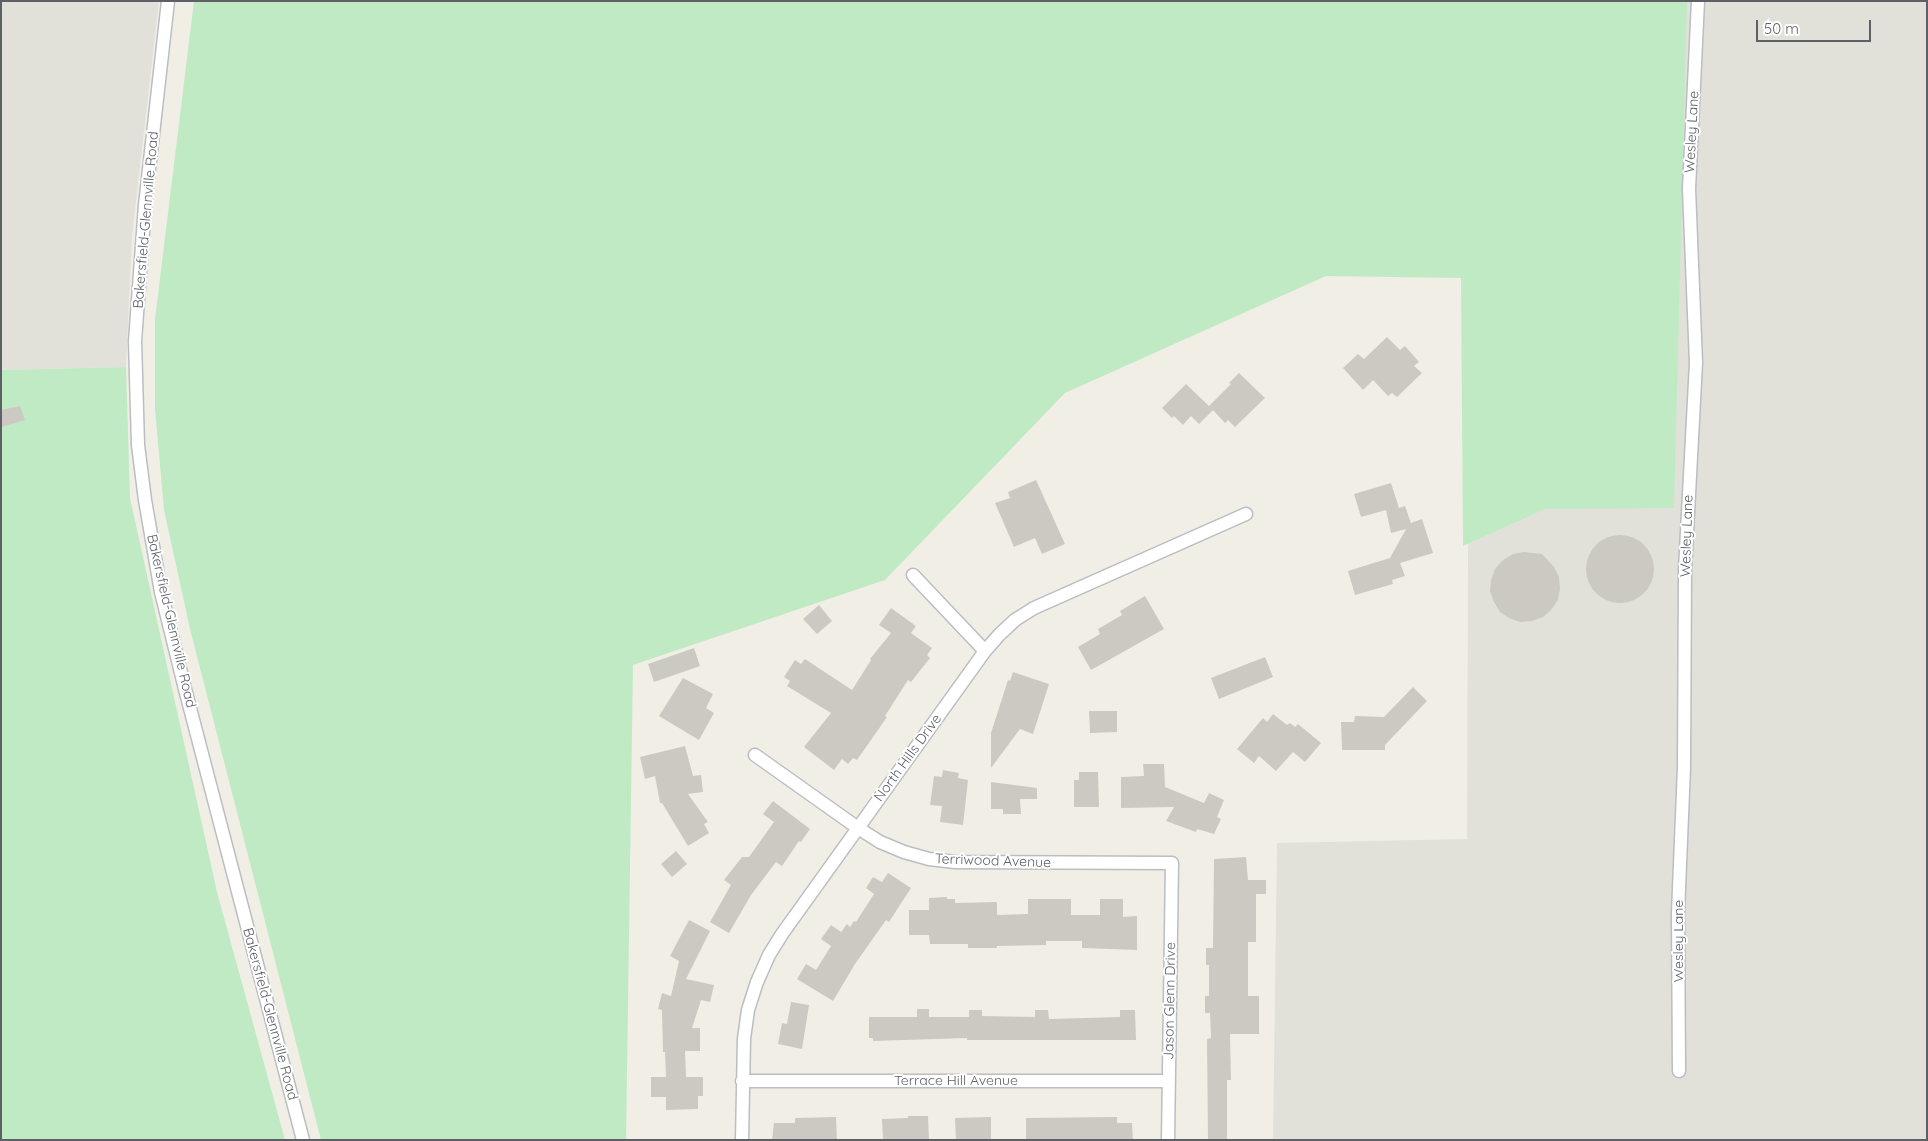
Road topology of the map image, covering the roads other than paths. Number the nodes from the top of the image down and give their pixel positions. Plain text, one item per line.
1 (168, 1) edge
2 (1698, 1) edge
3 (1246, 514) dead end
4 (913, 575) dead end
5 (985, 651) junction
6 (756, 755) dead end
7 (858, 828) junction
8 (1172, 863) joint
9 (1679, 1071) dead end
10 (742, 1081) junction
11 (1169, 1081) junction
12 (303, 1140) edge
13 (742, 1140) edge
14 (1168, 1140) edge

1 - 12 street, Bakersfield-Glennville Road
2 - 9 street, Wesley Lane
3 - 5 street, North Hills Drive
4 - 5 street
5 - 7 street, North Hills Drive
6 - 7 street, Terriwood Avenue
7 - 8 street, Terriwood Avenue
7 - 10 street, North Hills Drive
8 - 11 street, Jason Glenn Drive
10 - 11 street, Terrace Hill Avenue
10 - 13 street, North Hills Drive
11 - 14 street, Jason Glenn Drive

